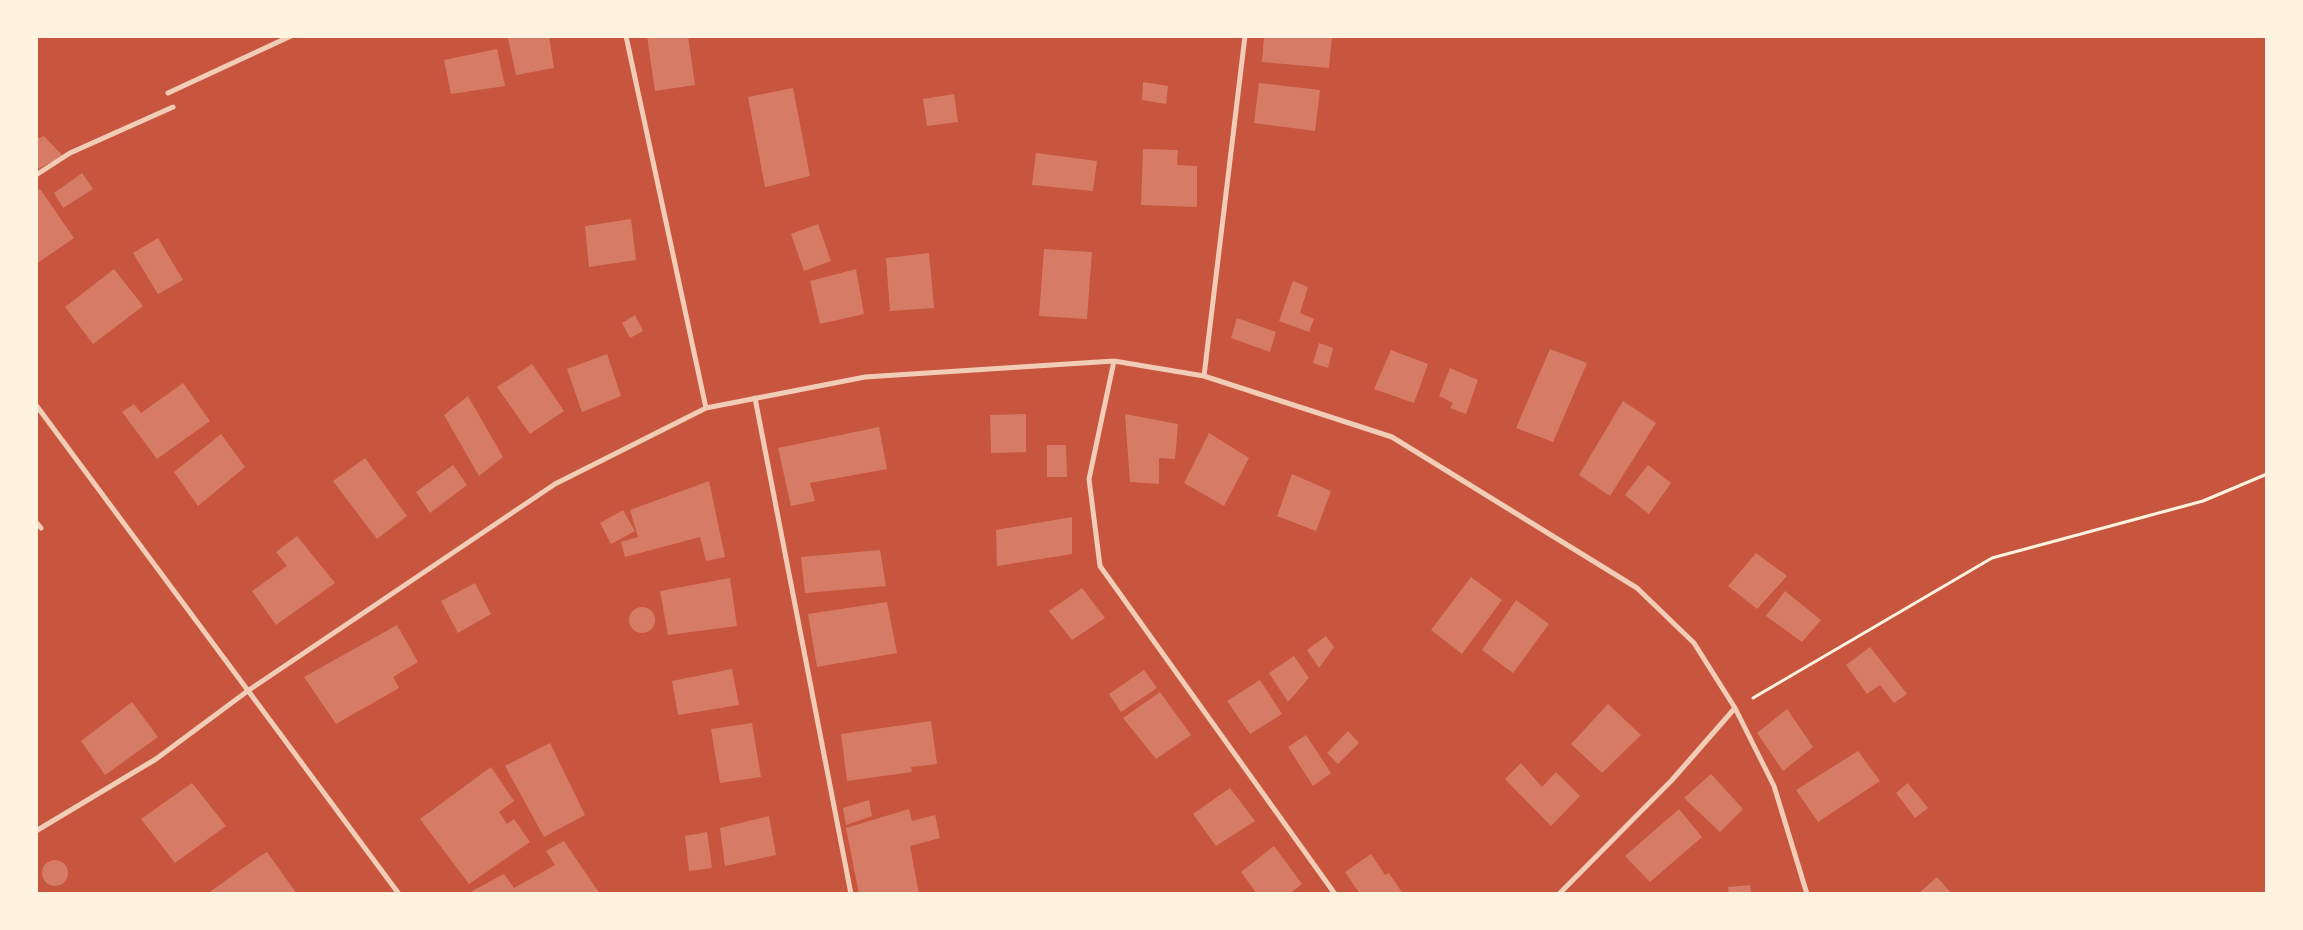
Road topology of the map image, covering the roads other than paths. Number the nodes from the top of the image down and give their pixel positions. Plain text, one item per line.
1 (291, 36) edge
2 (626, 36) edge
3 (1245, 36) edge
4 (168, 93) dead end
5 (173, 107) dead end
6 (36, 176) edge
7 (1114, 360) junction
8 (1204, 376) junction
9 (755, 398) junction
10 (36, 405) edge
11 (706, 408) junction
12 (36, 522) edge
13 (41, 528) dead end
14 (249, 690) junction
15 (1735, 708) junction
16 (36, 831) edge
17 (1809, 893) edge
18 (399, 894) edge
19 (851, 894) edge
20 (1335, 894) edge
21 (1559, 894) edge

1 - 4 street
2 - 11 street
3 - 8 street
5 - 6 street
7 - 8 street
7 - 9 street
7 - 20 street
8 - 15 street
9 - 11 street
9 - 19 street
10 - 14 street
11 - 14 street
12 - 13 street
14 - 16 street
14 - 18 street
15 - 17 street
15 - 21 street

